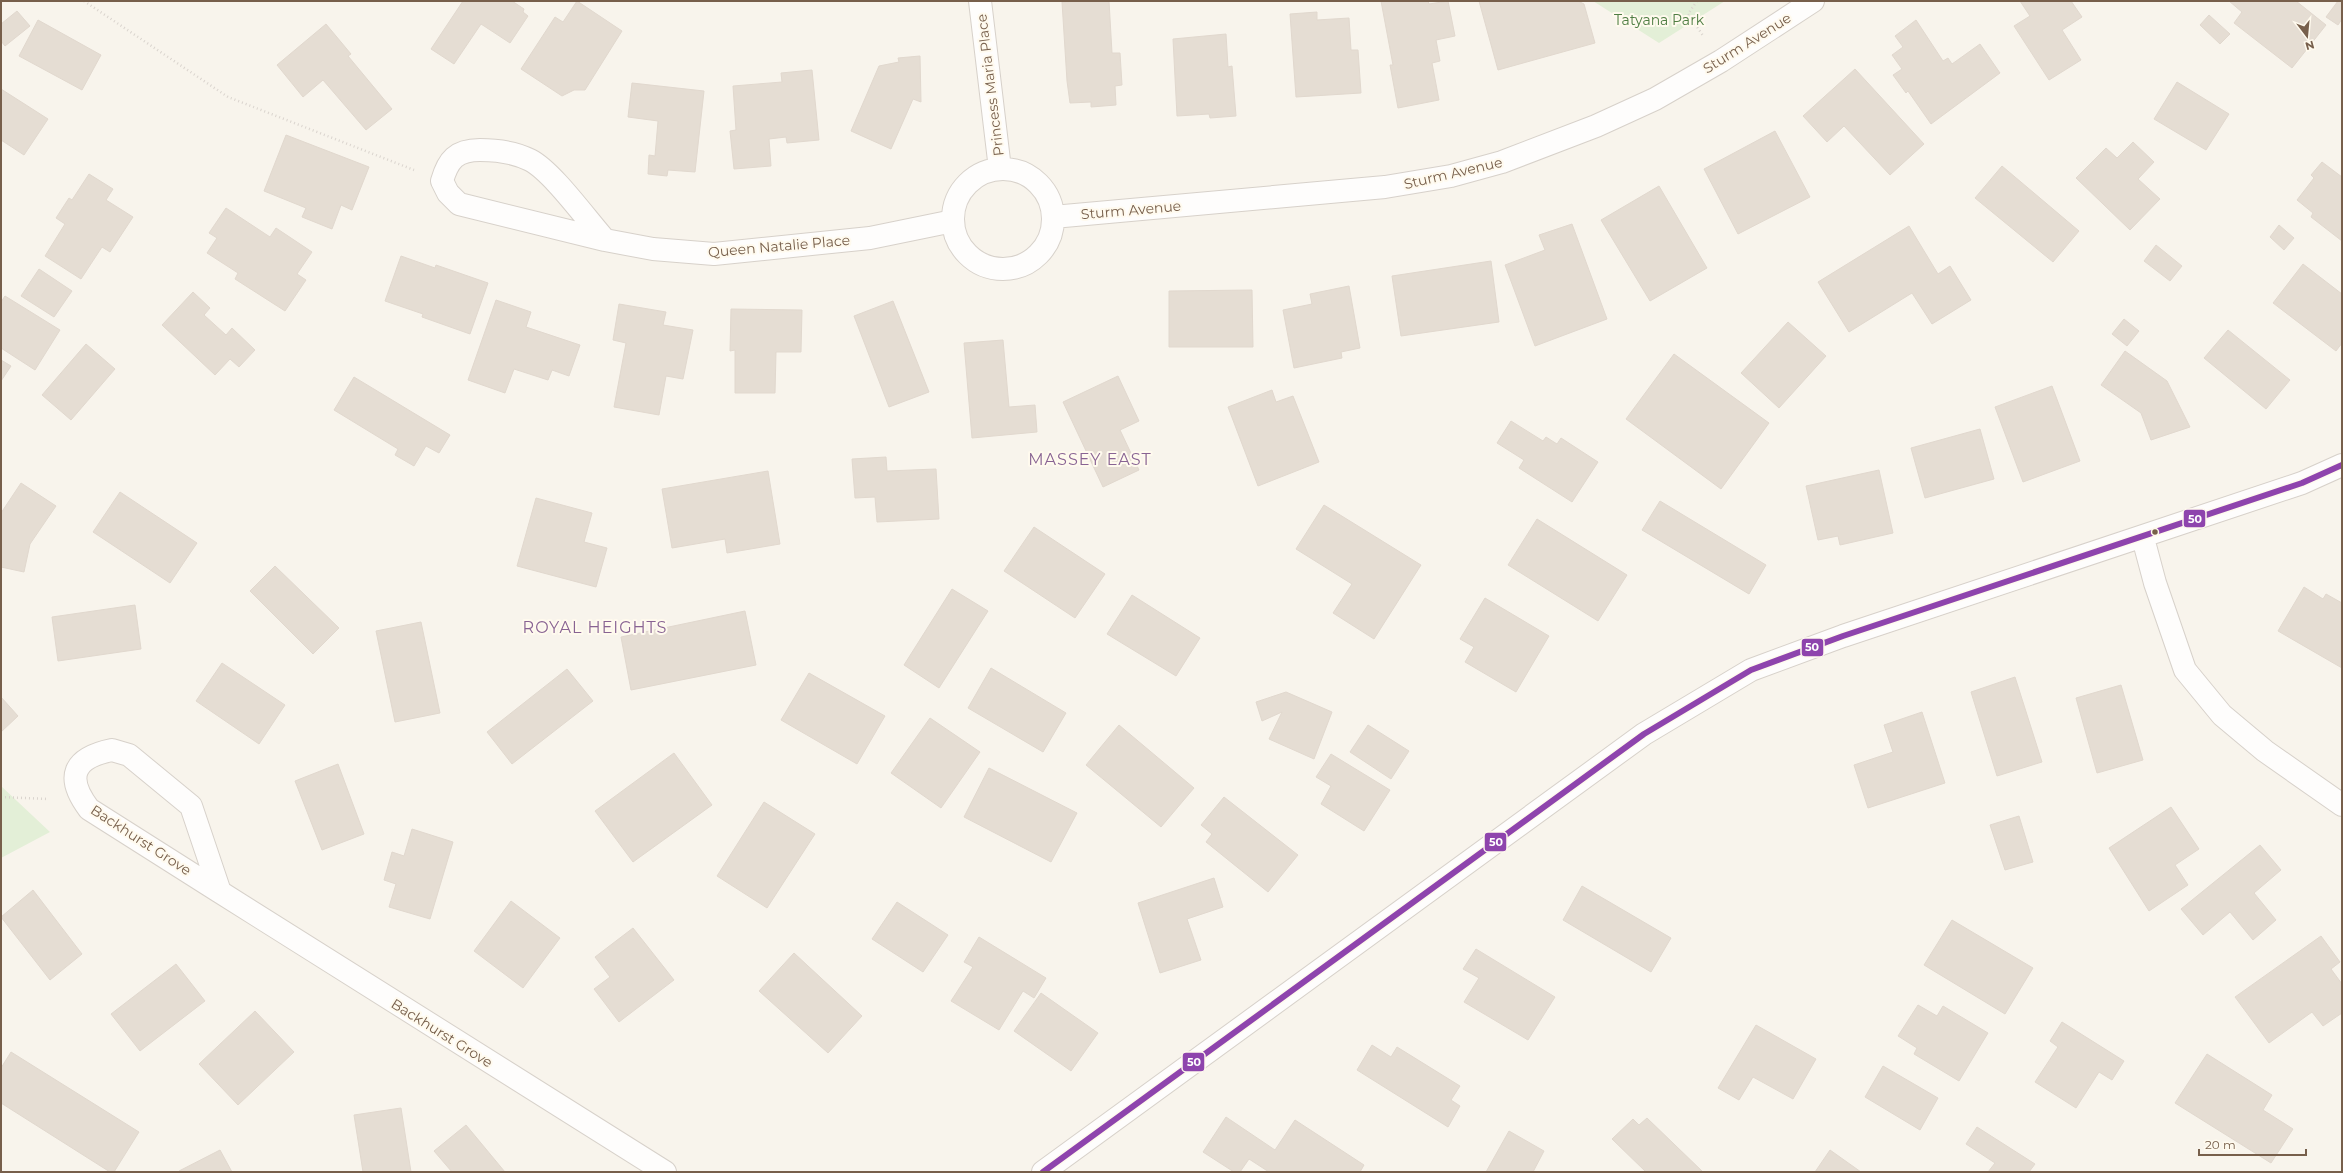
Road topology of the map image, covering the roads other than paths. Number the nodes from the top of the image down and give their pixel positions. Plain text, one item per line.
1 (980, 1) edge
2 (1814, 1) edge
3 (1000, 168) junction
4 (1053, 217) junction
5 (953, 221) junction
6 (605, 240) junction
7 (2342, 465) edge
8 (2143, 538) junction
9 (2342, 805) edge
10 (220, 892) junction
11 (665, 1172) edge
12 (1043, 1172) edge

1 - 3 street, Princess Maria Place
2 - 4 street, Sturm Avenue
3 - 4 street
3 - 5 street
4 - 5 street
5 - 6 street, Queen Natalie Place
6 - 6 street, Queen Natalie Place
7 - 8 street
8 - 9 street
8 - 12 street
10 - 10 street, Backhurst Grove
10 - 11 street, Backhurst Grove

